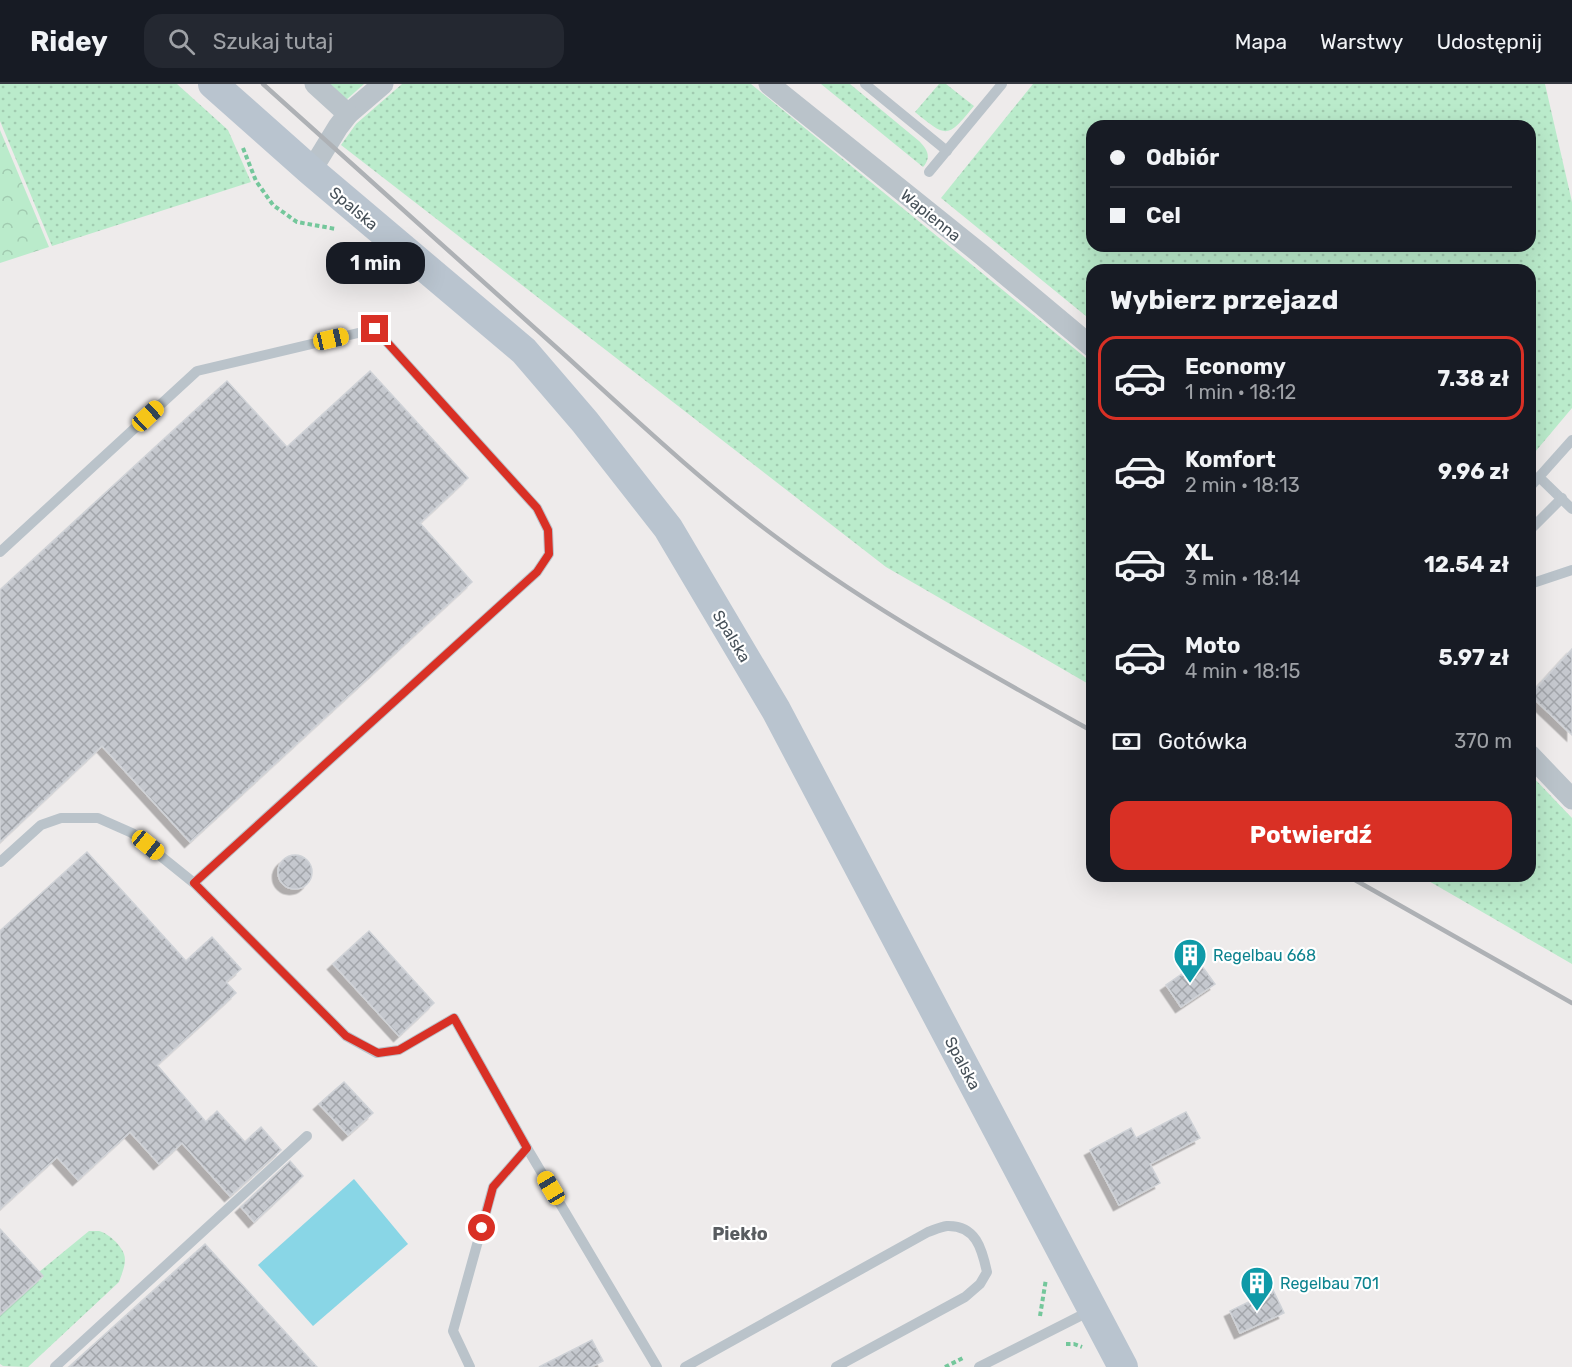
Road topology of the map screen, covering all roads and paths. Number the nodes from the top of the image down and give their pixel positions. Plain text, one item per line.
1 (213, 84) edge
2 (315, 84) edge
3 (383, 84) edge
4 (770, 84) edge
5 (866, 84) edge
6 (1002, 84) edge
7 (348, 114) junction
8 (243, 147) dead end
9 (947, 151) junction
10 (311, 171) junction
11 (930, 172) dead end
12 (338, 229) dead end
13 (1086, 342) edge
14 (1572, 440) edge
15 (1539, 477) junction
16 (1536, 480) edge
17 (1562, 498) junction
18 (1572, 508) edge
19 (1536, 524) edge
20 (0, 552) edge
21 (1572, 570) edge
22 (1536, 582) edge
23 (1536, 761) edge
24 (1572, 799) edge
25 (0, 862) edge
26 (194, 883) junction
27 (307, 1136) dead end
28 (527, 1148) junction
29 (1047, 1274) dead end
30 (1092, 1309) junction
31 (1033, 1322) dead end
32 (1060, 1344) dead end
33 (1090, 1350) dead end
34 (55, 1367) edge
35 (470, 1367) edge
36 (657, 1367) edge
37 (685, 1367) edge
38 (836, 1367) edge
39 (979, 1367) edge
40 (1123, 1367) edge

1 - 10 street, Spalska
2 - 7 street
3 - 7 street
4 - 13 street, Wapienna
5 - 9 lane
6 - 9 lane
7 - 10 street
8 - 12 path
9 - 11 lane
10 - 30 street, Spalska
14 - 15 lane
15 - 16 lane
15 - 17 lane
17 - 18 lane
17 - 19 lane
20 - 26 lane
21 - 22 lane
23 - 24 street
25 - 26 lane
26 - 28 lane
27 - 34 lane
28 - 35 lane
28 - 36 lane
29 - 31 path
30 - 39 lane
30 - 40 street, Spalska
32 - 33 path
37 - 38 lane

